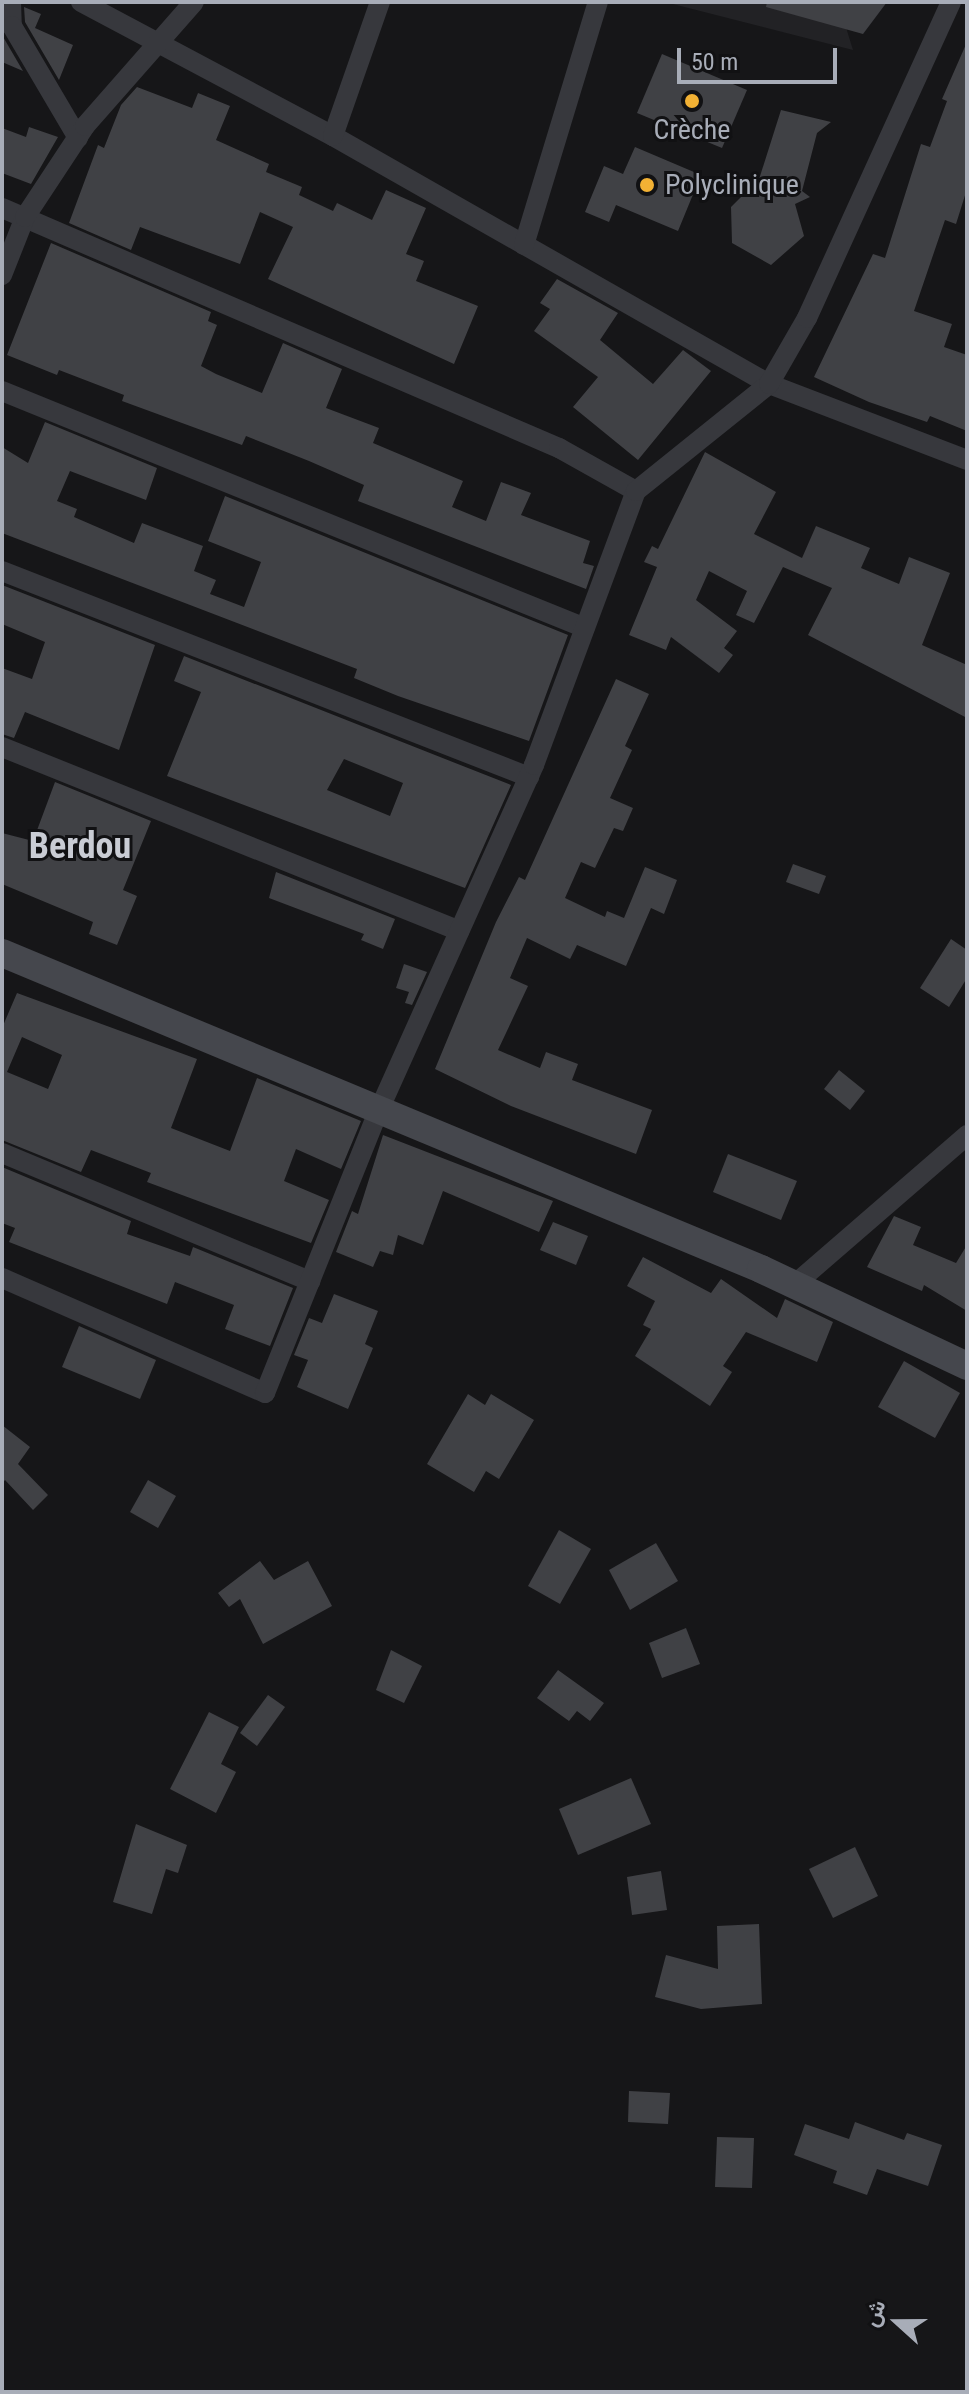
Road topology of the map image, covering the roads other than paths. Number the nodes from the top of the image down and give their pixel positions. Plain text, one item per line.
1 (11, 2) edge
2 (81, 2) edge
3 (194, 2) edge
4 (380, 2) edge
5 (598, 2) edge
6 (951, 2) edge
7 (159, 40) junction
8 (333, 136) junction
9 (78, 138) junction
10 (2, 208) edge
11 (25, 217) junction
12 (524, 245) junction
13 (2, 275) edge
14 (769, 384) junction
15 (2, 391) edge
16 (967, 460) edge
17 (636, 491) junction
18 (2, 571) edge
19 (585, 628) junction
20 (2, 747) edge
21 (529, 777) junction
22 (459, 931) junction
23 (2, 953) edge
24 (379, 1110) junction
25 (967, 1135) edge
26 (2, 1153) edge
27 (2, 1278) edge
28 (310, 1281) junction
29 (794, 1285) junction
30 (967, 1366) edge

1 - 9 street
2 - 7 street
3 - 7 street
4 - 8 street
5 - 12 street
6 - 14 street
7 - 8 street
7 - 9 street
8 - 12 street
9 - 11 street
10 - 11 street
11 - 13 street
11 - 17 street
12 - 14 street
14 - 16 street
14 - 17 street
15 - 19 street
17 - 19 street
18 - 21 street
19 - 21 street
20 - 22 street
21 - 22 street
22 - 24 street
23 - 24 main road
24 - 28 street
24 - 29 main road
25 - 29 street
26 - 28 street
27 - 28 street
29 - 30 main road

